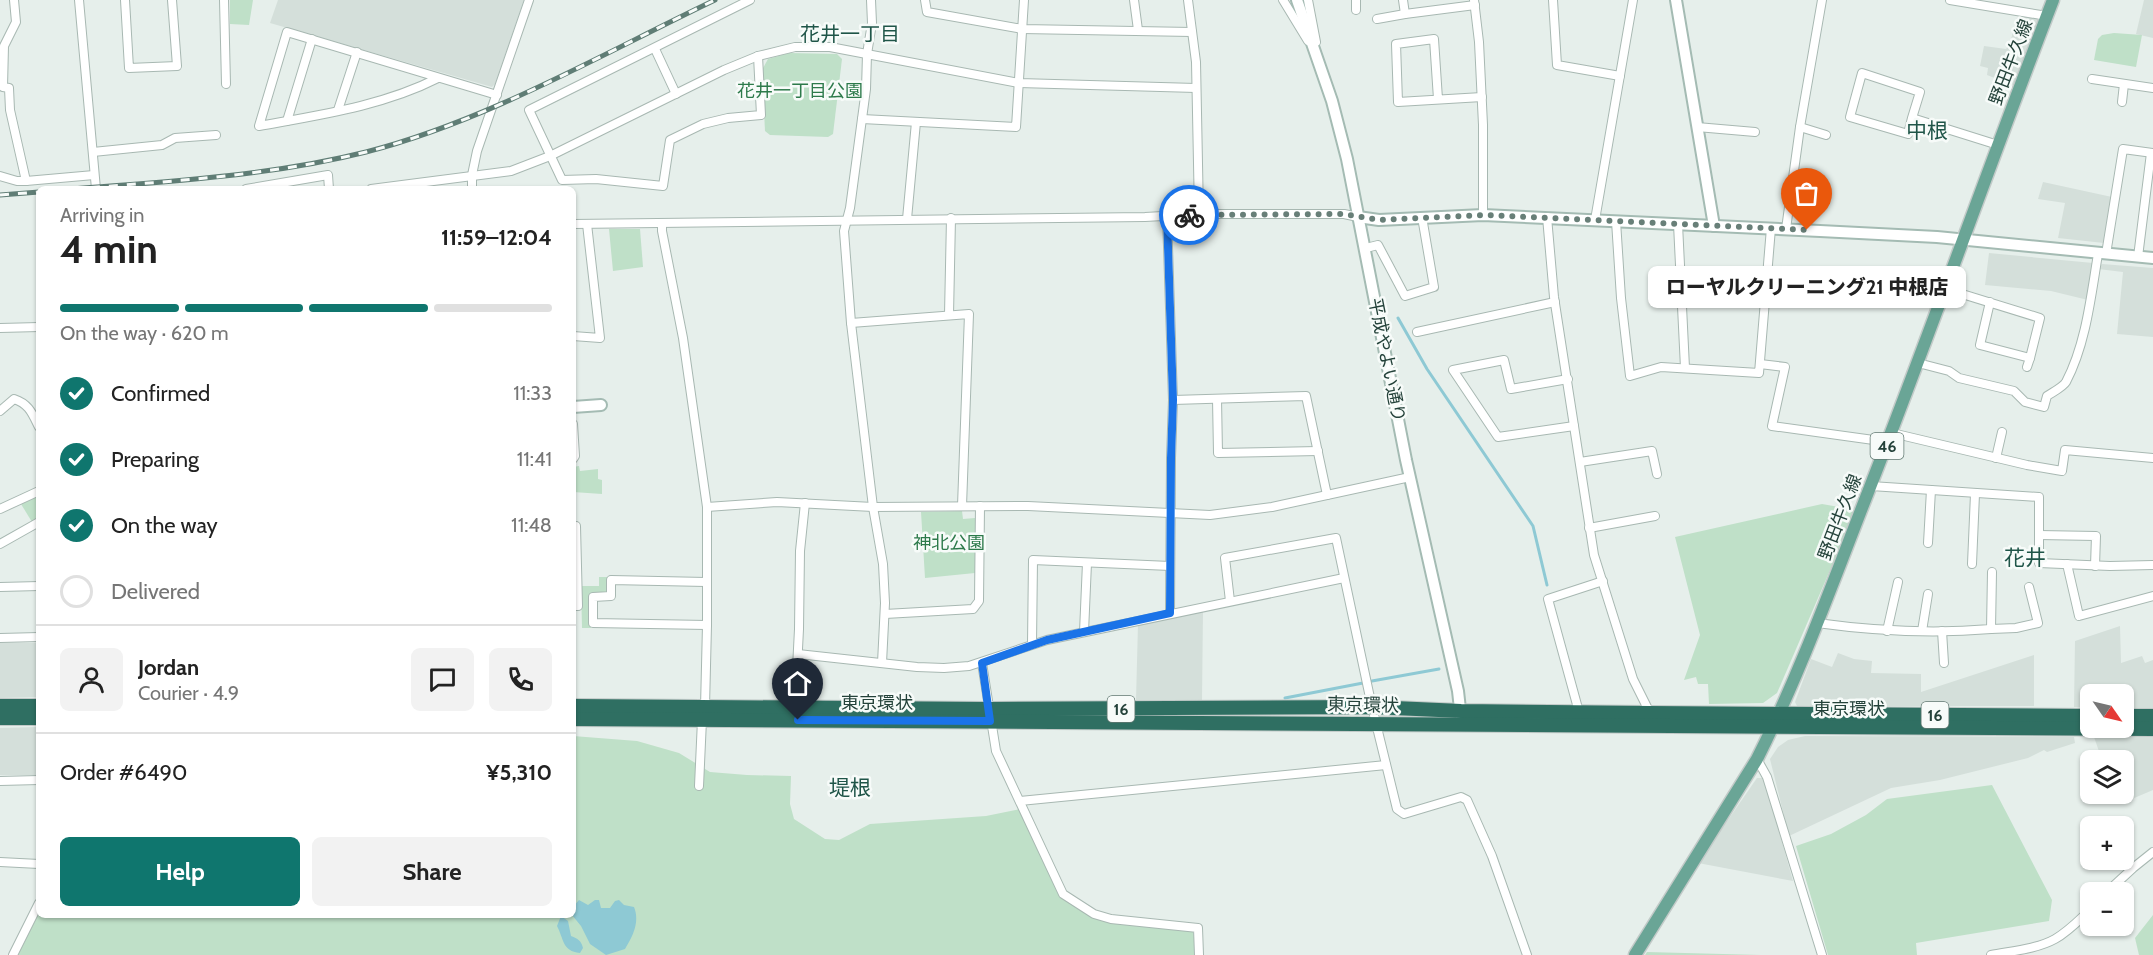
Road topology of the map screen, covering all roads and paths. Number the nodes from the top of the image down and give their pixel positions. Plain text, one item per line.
1 (14, 0) edge
2 (80, 0) edge
3 (125, 0) edge
4 (172, 0) edge
5 (224, 0) edge
6 (529, 0) edge
7 (750, 0) edge
8 (871, 0) edge
9 (925, 0) edge
10 (1024, 0) edge
11 (1134, 0) edge
12 (1188, 0) edge
13 (1283, 0) edge
14 (1298, 0) edge
15 (1308, 0) edge
16 (1356, 0) edge
17 (1403, 0) edge
18 (1553, 0) edge
19 (1633, 0) edge
20 (1676, 0) edge
21 (1822, 0) edge
22 (1950, 0) edge
23 (2053, 0) edge
24 (1474, 2) edge
25 (1356, 10) dead end
26 (1405, 14) junction
27 (2047, 16) junction
28 (1377, 19) dead end
29 (1022, 29) junction
30 (1138, 30) junction
31 (1192, 32) junction
32 (312, 39) junction
33 (655, 49) junction
34 (357, 52) junction
35 (867, 54) junction
36 (758, 56) junction
37 (1319, 61) junction
38 (1620, 76) junction
39 (438, 78) junction
40 (2092, 79) dead end
41 (1019, 83) junction
42 (226, 84) dead end
43 (2124, 84) junction
44 (1196, 88) junction
45 (2153, 88) edge
46 (676, 94) junction
47 (497, 95) junction
48 (1482, 97) junction
49 (1438, 99) junction
50 (2122, 102) dead end
51 (338, 110) junction
52 (1912, 118) junction
53 (862, 119) junction
54 (288, 121) junction
55 (916, 122) junction
56 (1697, 127) junction
57 (1800, 127) junction
58 (1755, 132) dead end
59 (216, 135) dead end
60 (1826, 135) dead end
61 (1998, 145) junction
62 (93, 152) junction
63 (2152, 153) edge
64 (550, 156) junction
65 (94, 175) junction
66 (0, 176) edge
67 (472, 176) junction
68 (26, 181) junction
69 (96, 186) edge
70 (264, 186) edge
71 (328, 186) edge
72 (394, 186) edge
73 (472, 186) edge
74 (1199, 214) junction
75 (1483, 215) junction
76 (1167, 216) junction
77 (1358, 217) junction
78 (1422, 217) junction
79 (1546, 217) junction
80 (951, 218) junction
81 (907, 219) junction
82 (1595, 220) junction
83 (847, 221) junction
84 (1616, 221) junction
85 (663, 222) junction
86 (576, 224) edge
87 (587, 224) junction
88 (1678, 224) junction
89 (1714, 226) junction
90 (1771, 228) junction
91 (1786, 229) junction
92 (1963, 240) junction
93 (1366, 249) junction
94 (2102, 254) junction
95 (2138, 257) junction
96 (2153, 258) edge
97 (1946, 289) junction
98 (1555, 302) junction
99 (1990, 302) junction
100 (949, 315) junction
101 (850, 323) junction
102 (36, 327) edge
103 (0, 328) edge
104 (1417, 332) dead end
105 (576, 336) edge
106 (2030, 358) junction
107 (1918, 363) junction
108 (1760, 364) junction
109 (2028, 367) dead end
110 (1685, 368) junction
111 (1568, 379) junction
112 (1217, 399) junction
113 (1173, 400) junction
114 (601, 405) dead end
115 (576, 407) edge
116 (0, 411) edge
117 (36, 421) edge
118 (1574, 426) junction
119 (2002, 432) dead end
120 (1890, 438) junction
121 (1318, 451) junction
122 (1996, 458) junction
123 (2153, 458) edge
124 (1580, 462) junction
125 (1657, 474) dead end
126 (1410, 477) junction
127 (1871, 486) junction
128 (1931, 490) junction
129 (36, 492) edge
130 (1975, 494) junction
131 (1327, 495) junction
132 (805, 503) junction
133 (962, 506) junction
134 (980, 506) junction
135 (707, 507) junction
136 (873, 507) junction
137 (0, 509) edge
138 (1170, 514) junction
139 (1654, 516) dead end
140 (36, 524) edge
141 (576, 526) edge
142 (1589, 528) junction
143 (2039, 535) junction
144 (1928, 543) dead end
145 (0, 544) edge
146 (1087, 562) junction
147 (1972, 564) dead end
148 (2067, 564) junction
149 (2153, 565) edge
150 (1170, 566) junction
151 (2095, 566) junction
152 (1992, 572) dead end
153 (1344, 578) junction
154 (1602, 581) junction
155 (706, 582) junction
156 (1898, 582) dead end
157 (36, 586) edge
158 (0, 587) edge
159 (2029, 587) dead end
160 (1928, 594) dead end
161 (2153, 596) edge
162 (1230, 601) junction
163 (576, 606) edge
164 (1170, 613) junction
165 (885, 614) junction
166 (1817, 623) junction
167 (708, 625) junction
168 (1991, 629) junction
169 (1887, 631) junction
170 (1922, 631) junction
171 (1942, 631) junction
172 (1083, 632) junction
173 (36, 637) edge
174 (0, 638) edge
175 (1032, 644) junction
176 (798, 654) junction
177 (882, 663) junction
178 (982, 663) junction
179 (1944, 663) dead end
180 (0, 706) edge
181 (36, 706) edge
182 (576, 706) edge
183 (1372, 707) junction
184 (795, 708) junction
185 (1579, 712) junction
186 (1650, 713) junction
187 (703, 714) junction
188 (1779, 714) junction
189 (989, 715) junction
190 (2080, 716) edge
191 (2134, 716) edge
192 (2153, 716) edge
193 (0, 718) edge
194 (36, 718) edge
195 (1461, 718) junction
196 (576, 719) edge
197 (1376, 723) junction
198 (1773, 727) junction
199 (2153, 729) edge
200 (1757, 759) junction
201 (1386, 765) junction
202 (36, 780) edge
203 (0, 781) edge
204 (699, 786) dead end
205 (1020, 801) junction
206 (2153, 852) edge
207 (0, 862) edge
208 (36, 864) edge
209 (2118, 882) edge
210 (36, 909) edge
211 (2080, 920) edge
212 (14, 955) edge
213 (1199, 955) edge
214 (1527, 955) edge
215 (1635, 955) edge
216 (1822, 955) edge
217 (1991, 955) edge

1 - 68 street
2 - 62 street
3 - 4 street
5 - 42 street
6 - 47 street
7 - 33 street
8 - 35 street
9 - 29 street
10 - 29 street
11 - 30 street
12 - 31 street
13 - 37 street
14 - 37 street, 平成やよい通り
15 - 37 street
16 - 25 street
17 - 26 street
18 - 38 street
19 - 38 street
20 - 56 street
21 - 57 street
22 - 27 street
23 - 27 main road, 野田牛久線 / 46
24 - 26 street
24 - 48 street
26 - 28 street
27 - 61 main road, 野田牛久線 / 46
29 - 30 street
29 - 41 street
30 - 31 street
31 - 44 street
32 - 34 street
32 - 54 street
32 - 54 street
33 - 46 street
33 - 64 street
34 - 39 street
34 - 51 street
35 - 36 street
35 - 41 street
35 - 53 street
36 - 46 street
36 - 64 street
37 - 77 street, 平成やよい通り
38 - 82 street
39 - 47 street
39 - 51 street
40 - 43 street
41 - 44 street
41 - 55 street
43 - 45 street
43 - 50 street
44 - 74 street
46 - 64 street
47 - 67 street
48 - 49 street
48 - 75 street
49 - 49 street
51 - 54 street
52 - 52 street
52 - 61 street
53 - 55 street
53 - 83 street
55 - 81 street
56 - 58 street
56 - 89 street
57 - 60 street
57 - 91 street
59 - 62 street
61 - 92 main road, 野田牛久線 / 46
62 - 65 street
63 - 94 street
63 - 95 street
64 - 67 street
65 - 68 street
65 - 69 street
66 - 68 street
67 - 72 street
67 - 73 street
70 - 71 street
74 - 76 street
74 - 77 street
75 - 78 street
75 - 79 street
76 - 80 street
76 - 113 street
77 - 78 street
77 - 93 street, 平成やよい通り
78 - 93 street
79 - 82 street
79 - 98 street
80 - 81 street
80 - 100 street
81 - 83 street
82 - 84 street
83 - 85 street
83 - 101 street
84 - 88 street
84 - 110 street
85 - 87 street
85 - 135 street
86 - 87 street
87 - 105 street
88 - 89 street
88 - 110 street
89 - 90 street
90 - 91 street
90 - 108 street
91 - 92 street
92 - 94 street
92 - 97 main road, 野田牛久線 / 46
93 - 126 street, 平成やよい通り
94 - 95 street
94 - 107 street
95 - 96 street
97 - 99 street
97 - 107 main road, 野田牛久線 / 46
98 - 104 street
98 - 111 street
99 - 106 street
99 - 106 street
100 - 101 street
100 - 133 street
101 - 136 street
102 - 103 street
106 - 109 street
107 - 120 main road, 野田牛久線 / 46
108 - 110 street
108 - 120 street
111 - 118 street
111 - 118 street
112 - 113 street
112 - 121 street
112 - 121 street
113 - 138 street
114 - 115 street
116 - 117 street
118 - 124 street
119 - 122 street
120 - 122 street
120 - 127 main road, 野田牛久線 / 46
121 - 131 street
122 - 123 street
124 - 125 street
124 - 142 street
126 - 131 street
126 - 195 street, 平成やよい通り
127 - 128 street
127 - 166 main road, 野田牛久線 / 46
128 - 130 street
128 - 144 street
129 - 137 street
130 - 143 street
130 - 147 street
131 - 138 street
132 - 135 street
132 - 136 street
132 - 176 street
133 - 134 street
133 - 136 street
134 - 138 street
134 - 165 street
135 - 155 street
136 - 165 street
138 - 150 street
139 - 142 street
140 - 145 street
141 - 163 street
142 - 154 street
143 - 148 street
143 - 151 street
146 - 150 street
146 - 172 street
146 - 175 street
148 - 151 street
148 - 161 street
149 - 151 street
150 - 164 street
152 - 168 street
153 - 162 street
153 - 162 street
153 - 183 street
154 - 185 street
154 - 186 street
155 - 167 street
155 - 167 street
156 - 169 street
157 - 158 street
159 - 168 street
160 - 170 street
162 - 164 street
164 - 172 street
165 - 177 street
166 - 169 street
166 - 188 main road, 野田牛久線 / 46
167 - 187 street
168 - 171 street
169 - 170 street
170 - 171 street
171 - 179 street
172 - 175 street
173 - 174 street
175 - 178 street
176 - 177 street
176 - 184 street
177 - 178 street
178 - 189 street
180 - 181 highway
182 - 187 highway, 東京環状 / 16
183 - 189 highway, 東京環状 / 16
183 - 195 highway, 東京環状 / 16
183 - 197 street
184 - 187 highway, 東京環状 / 16
184 - 189 highway, 東京環状 / 16
185 - 186 highway, 東京環状 / 16
185 - 195 highway, 東京環状 / 16
186 - 188 highway, 東京環状 / 16
187 - 189 highway, 東京環状 / 16
187 - 196 highway, 東京環状 / 16
187 - 204 street
188 - 190 highway, 東京環状 / 16
188 - 198 main road, 野田牛久線 / 46
189 - 197 highway, 東京環状 / 16
189 - 205 street
191 - 192 highway
193 - 194 highway
195 - 197 highway, 東京環状 / 16
195 - 198 highway, 東京環状 / 16
197 - 201 street
198 - 199 highway, 東京環状 / 16
198 - 200 main road, 野田牛久線 / 46
200 - 215 main road, 野田牛久線 / 46
200 - 216 street
201 - 205 street
201 - 214 street
202 - 203 street
205 - 213 street
206 - 209 street
207 - 208 street
210 - 212 street
211 - 217 street

